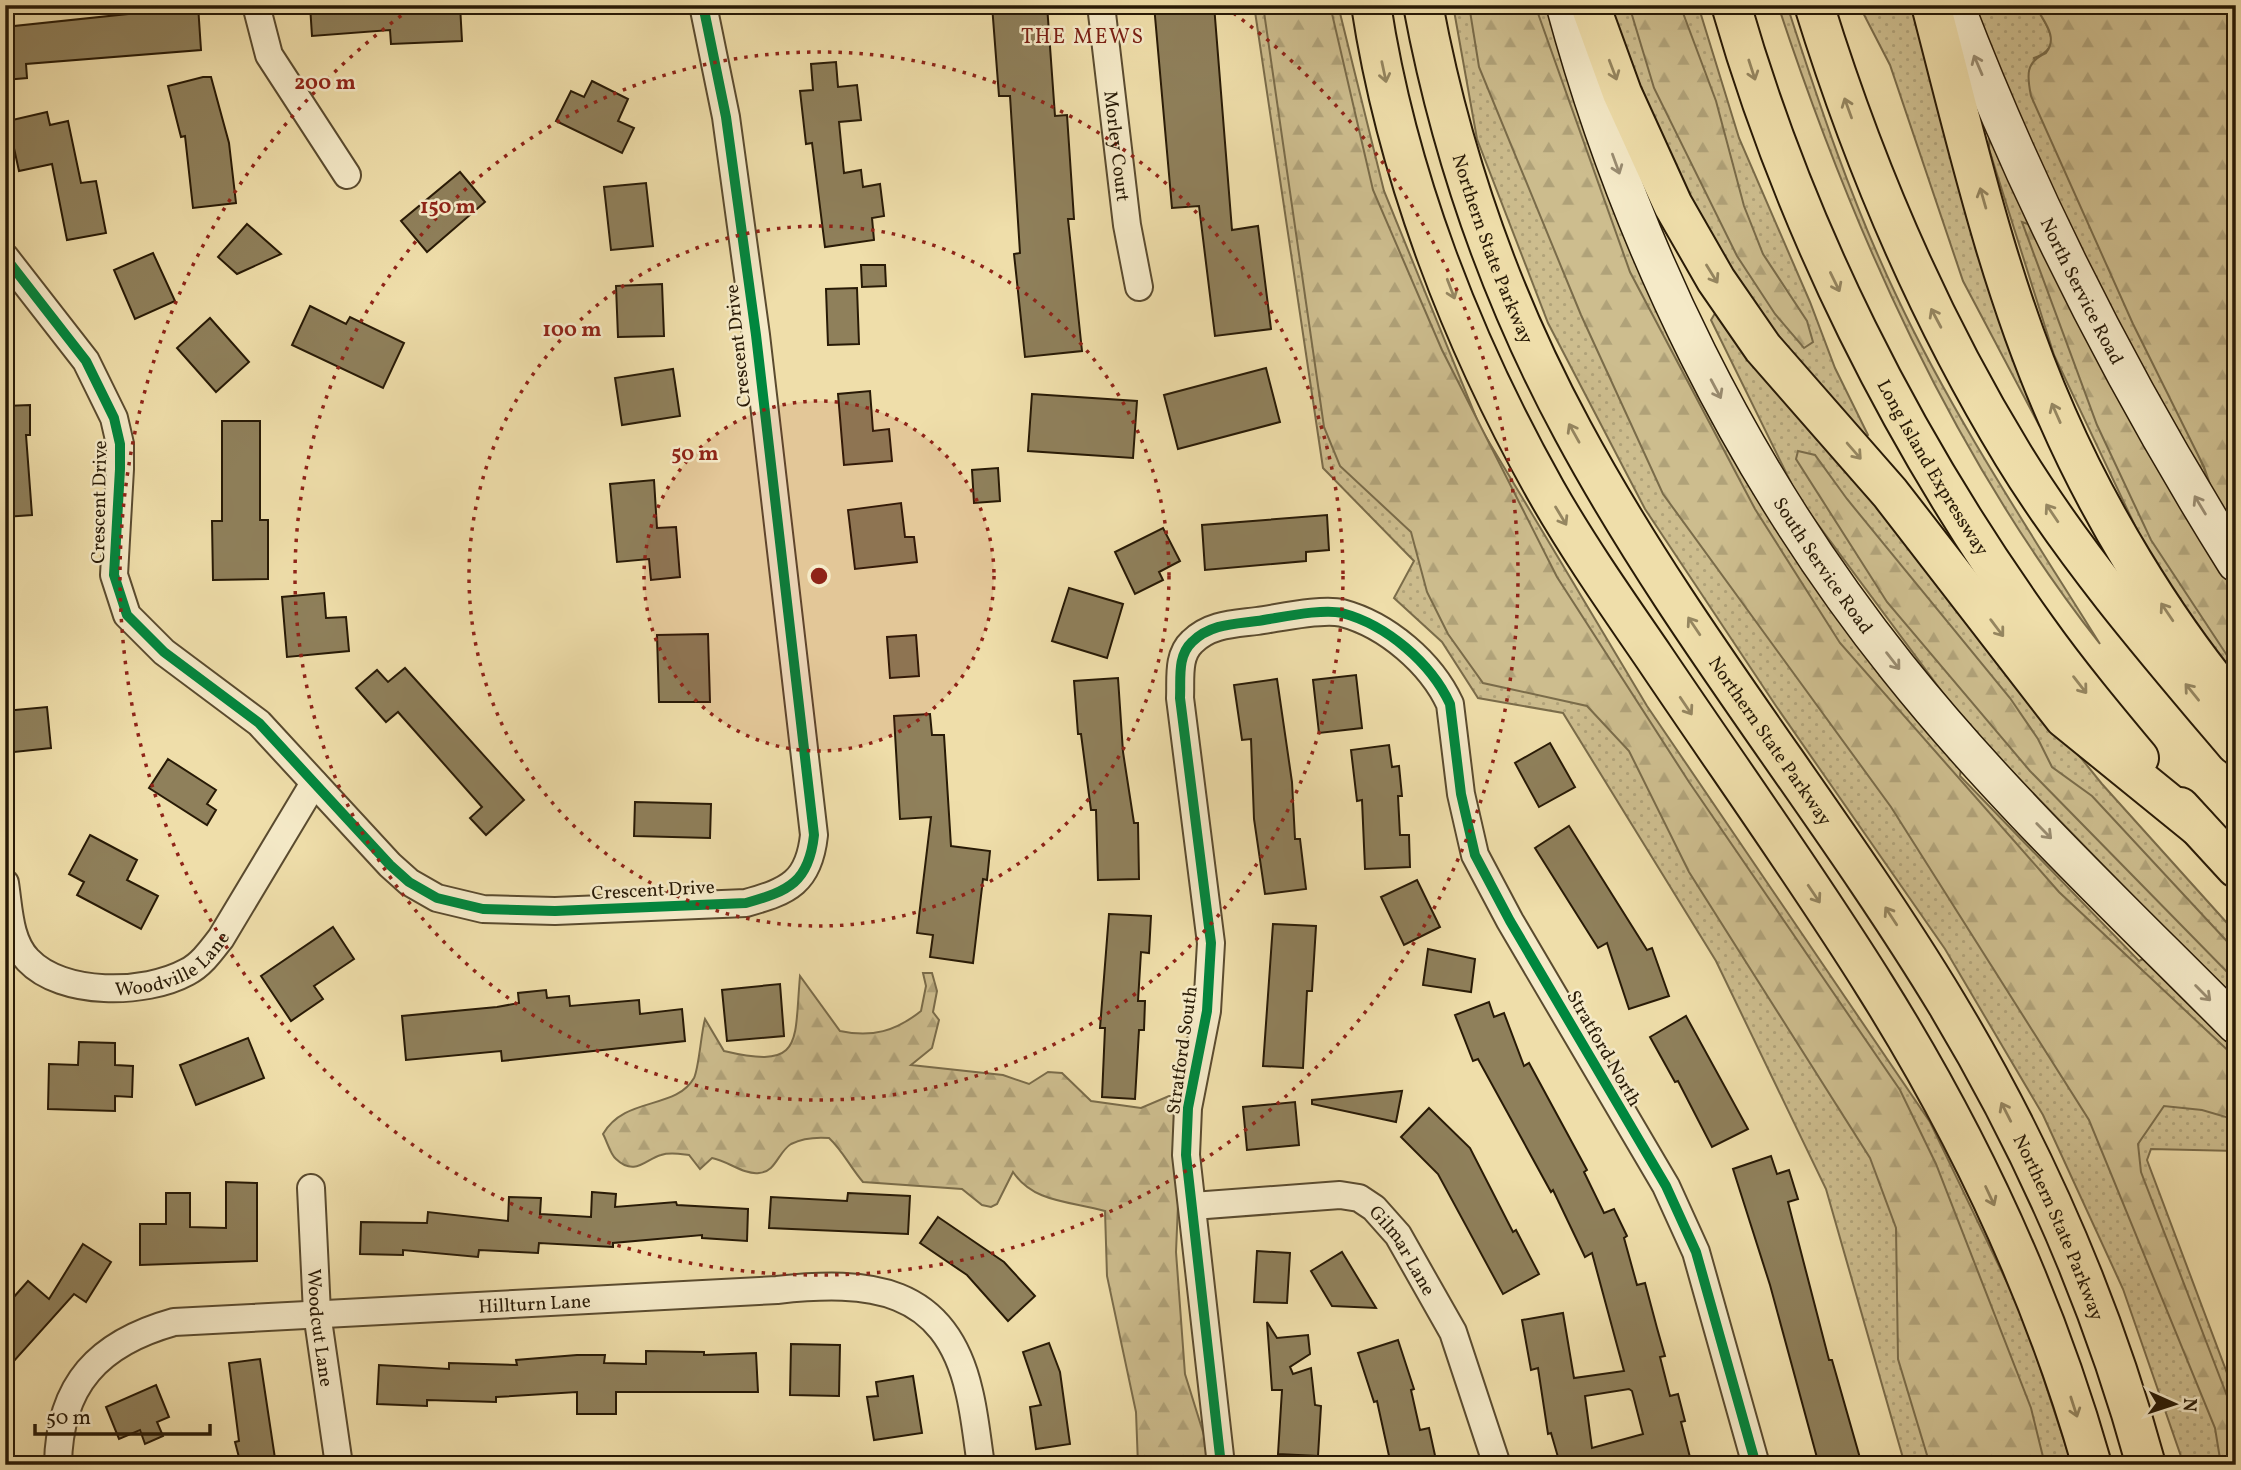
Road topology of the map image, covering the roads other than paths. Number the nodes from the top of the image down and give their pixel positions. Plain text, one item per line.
1 (256, 5) edge
2 (703, 5) edge
3 (1101, 5) edge
4 (1371, 5) edge
5 (1423, 5) edge
6 (1565, 5) edge
7 (1590, 5) edge
8 (1731, 5) edge
9 (1814, 5) edge
10 (1931, 5) edge
11 (1955, 5) edge
12 (347, 175) dead end
13 (5, 257) edge
14 (1139, 287) dead end
15 (2236, 563) edge
16 (1191, 643) joint
17 (2236, 706) edge
18 (2236, 745) edge
19 (314, 783) junction
20 (2197, 826) junction
21 (2236, 869) edge
22 (5, 883) edge
23 (2236, 1025) edge
24 (311, 1188) dead end
25 (1193, 1206) junction
26 (317, 1313) junction
27 (58, 1465) edge
28 (339, 1465) edge
29 (981, 1465) edge
30 (1221, 1465) edge
31 (1497, 1465) edge
32 (1756, 1465) edge
33 (2092, 1465) edge
34 (2146, 1465) edge

1 - 12 street
2 - 19 street, Crescent Drive
3 - 14 street, Morley Court
4 -> 33 highway
34 -> 5 highway, Northern State Parkway
6 -> 23 main road, South Service Road
7 -> 20 highway
8 -> 20 highway, Long Island Expressway
18 -> 9 highway
17 -> 10 highway
15 -> 11 main road, North Service Road
13 - 19 street, Crescent Drive
16 - 25 street, Stratford South
16 - 32 street, Stratford North
19 - 22 street, Woodville Lane
20 - 21 highway, Long Island Expressway
24 - 26 street, Woodcut Lane
25 - 30 street, Stratford South
25 - 31 street, Gilmar Lane
26 - 27 street, Hillturn Lane
26 - 28 street, Woodcut Lane
26 - 29 street, Hillturn Lane

